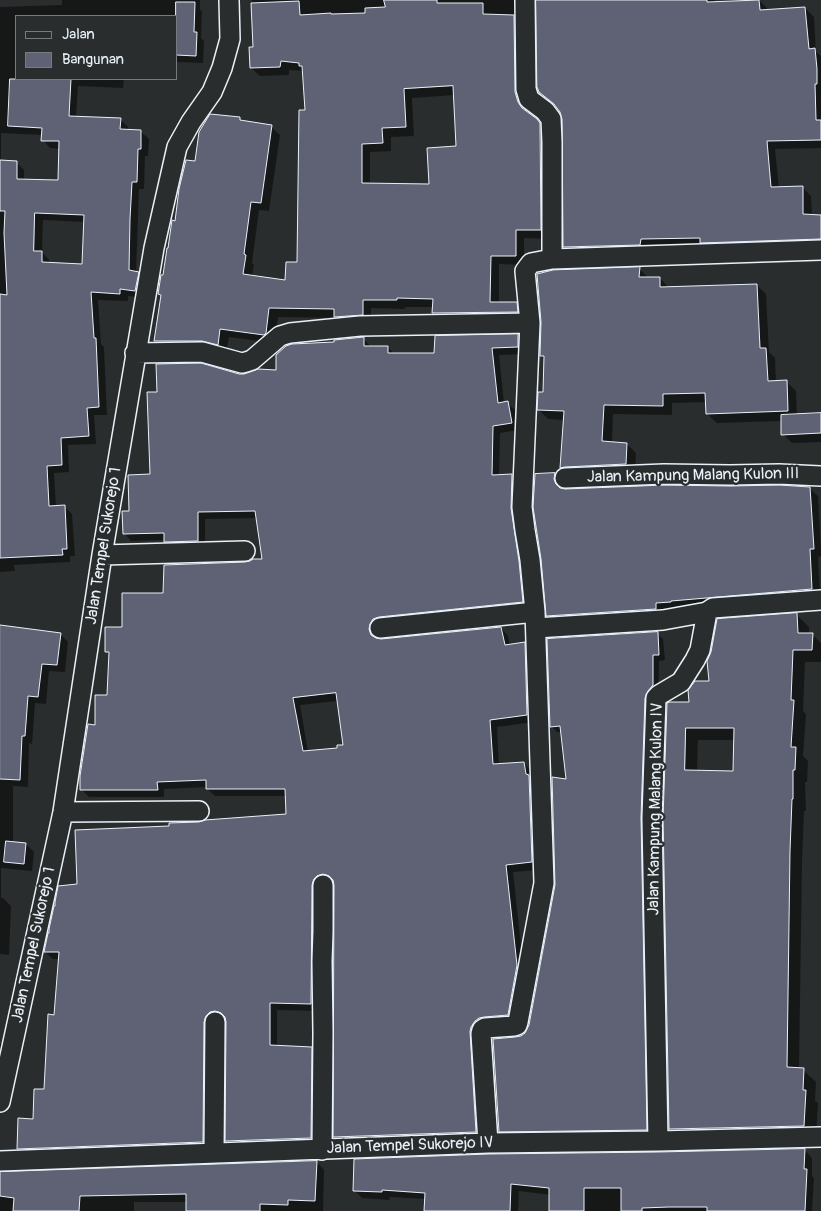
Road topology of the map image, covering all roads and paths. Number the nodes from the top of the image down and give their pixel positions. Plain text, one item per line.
1 (229, 0) edge
2 (524, 0) edge
3 (821, 250) edge
4 (552, 259) junction
5 (530, 323) junction
6 (135, 353) junction
7 (821, 476) edge
8 (565, 478) dead end
9 (244, 550) dead end
10 (102, 555) junction
11 (821, 600) edge
12 (707, 612) junction
13 (535, 620) junction
14 (380, 628) dead end
15 (199, 811) dead end
16 (63, 812) junction
17 (323, 886) dead end
18 (215, 1022) dead end
19 (0, 1102) edge
20 (821, 1136) edge
21 (658, 1140) junction
22 (488, 1142) junction
23 (322, 1150) junction
24 (214, 1153) junction
25 (0, 1161) edge

1 - 6 street, Jalan Tempel Sukorejo 1
2 - 4 street
3 - 4 street
4 - 5 street
5 - 6 street
5 - 13 street
6 - 10 street, Jalan Tempel Sukorejo 1
7 - 8 street, Jalan Kampung Malang Kulon III
9 - 10 street
10 - 16 street, Jalan Tempel Sukorejo 1
11 - 12 street
12 - 13 street
12 - 21 street, Jalan Kampung Malang Kulon IV
13 - 14 street
13 - 22 street
15 - 16 street
16 - 19 street, Jalan Tempel Sukorejo 1
17 - 23 street
18 - 24 street
20 - 21 street, Jalan Tempel Sukorejo IV
21 - 22 street, Jalan Tempel Sukorejo IV
22 - 23 street, Jalan Tempel Sukorejo IV
23 - 24 street, Jalan Tempel Sukorejo IV
24 - 25 street, Jalan Tempel Sukorejo IV

